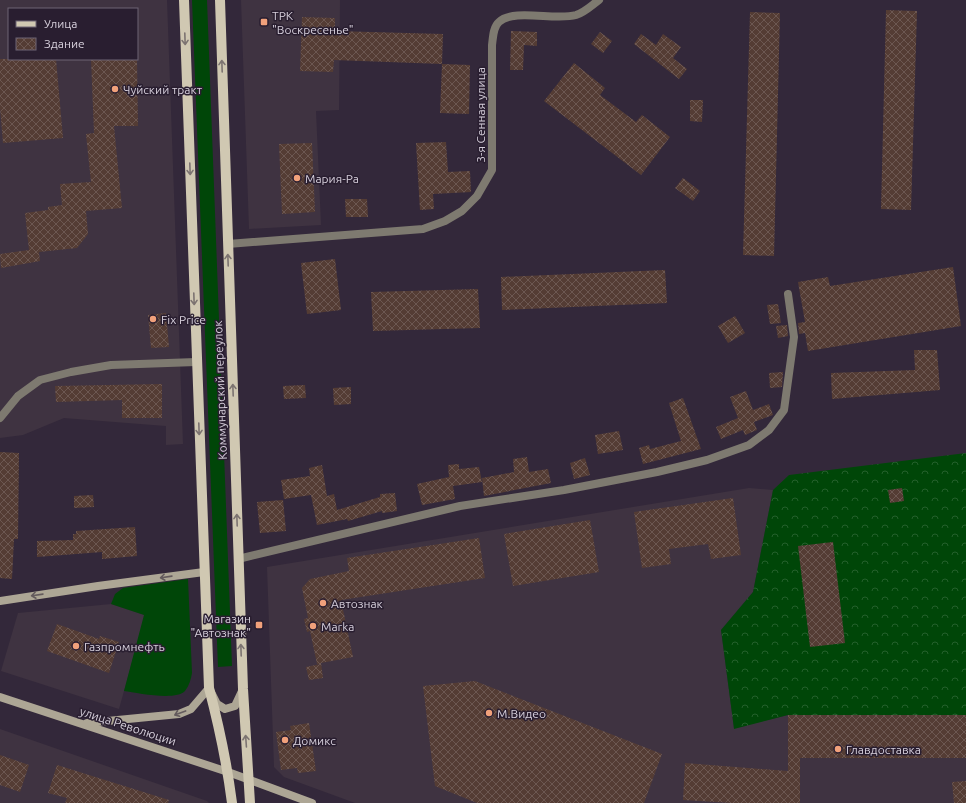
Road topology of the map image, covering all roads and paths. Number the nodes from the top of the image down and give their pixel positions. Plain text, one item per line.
1 (184, 0) edge
2 (220, 0) edge
3 (599, 0) edge
4 (228, 244) junction
5 (788, 294) dead end
6 (196, 362) junction
7 (0, 418) edge
8 (238, 559) junction
9 (204, 572) junction
10 (0, 601) edge
11 (209, 688) junction
12 (243, 689) junction
13 (0, 697) edge
14 (83, 724) junction
15 (228, 772) junction
16 (248, 780) junction
17 (232, 803) edge
18 (250, 803) edge
19 (312, 803) edge

1 -> 6 main road, Коммунарский переулок
4 -> 2 main road, Коммунарский переулок
3 - 4 street, 3-я Сенная улица
8 -> 4 main road, Коммунарский переулок
5 - 8 street
6 - 7 street
6 -> 9 main road, Коммунарский переулок
12 -> 8 main road, Коммунарский переулок
9 -> 10 main road
9 - 11 main road, Коммунарский переулок
11 - 12 main road
11 -> 14 main road
11 - 15 main road, Коммунарский переулок
16 -> 12 main road, Коммунарский переулок
13 - 14 main road, улица Революции
14 - 15 main road, улица Революции
15 - 16 main road, улица Революции
15 - 17 main road, Коммунарский переулок
16 - 18 main road, Коммунарский переулок
16 - 19 main road, улица Революции

